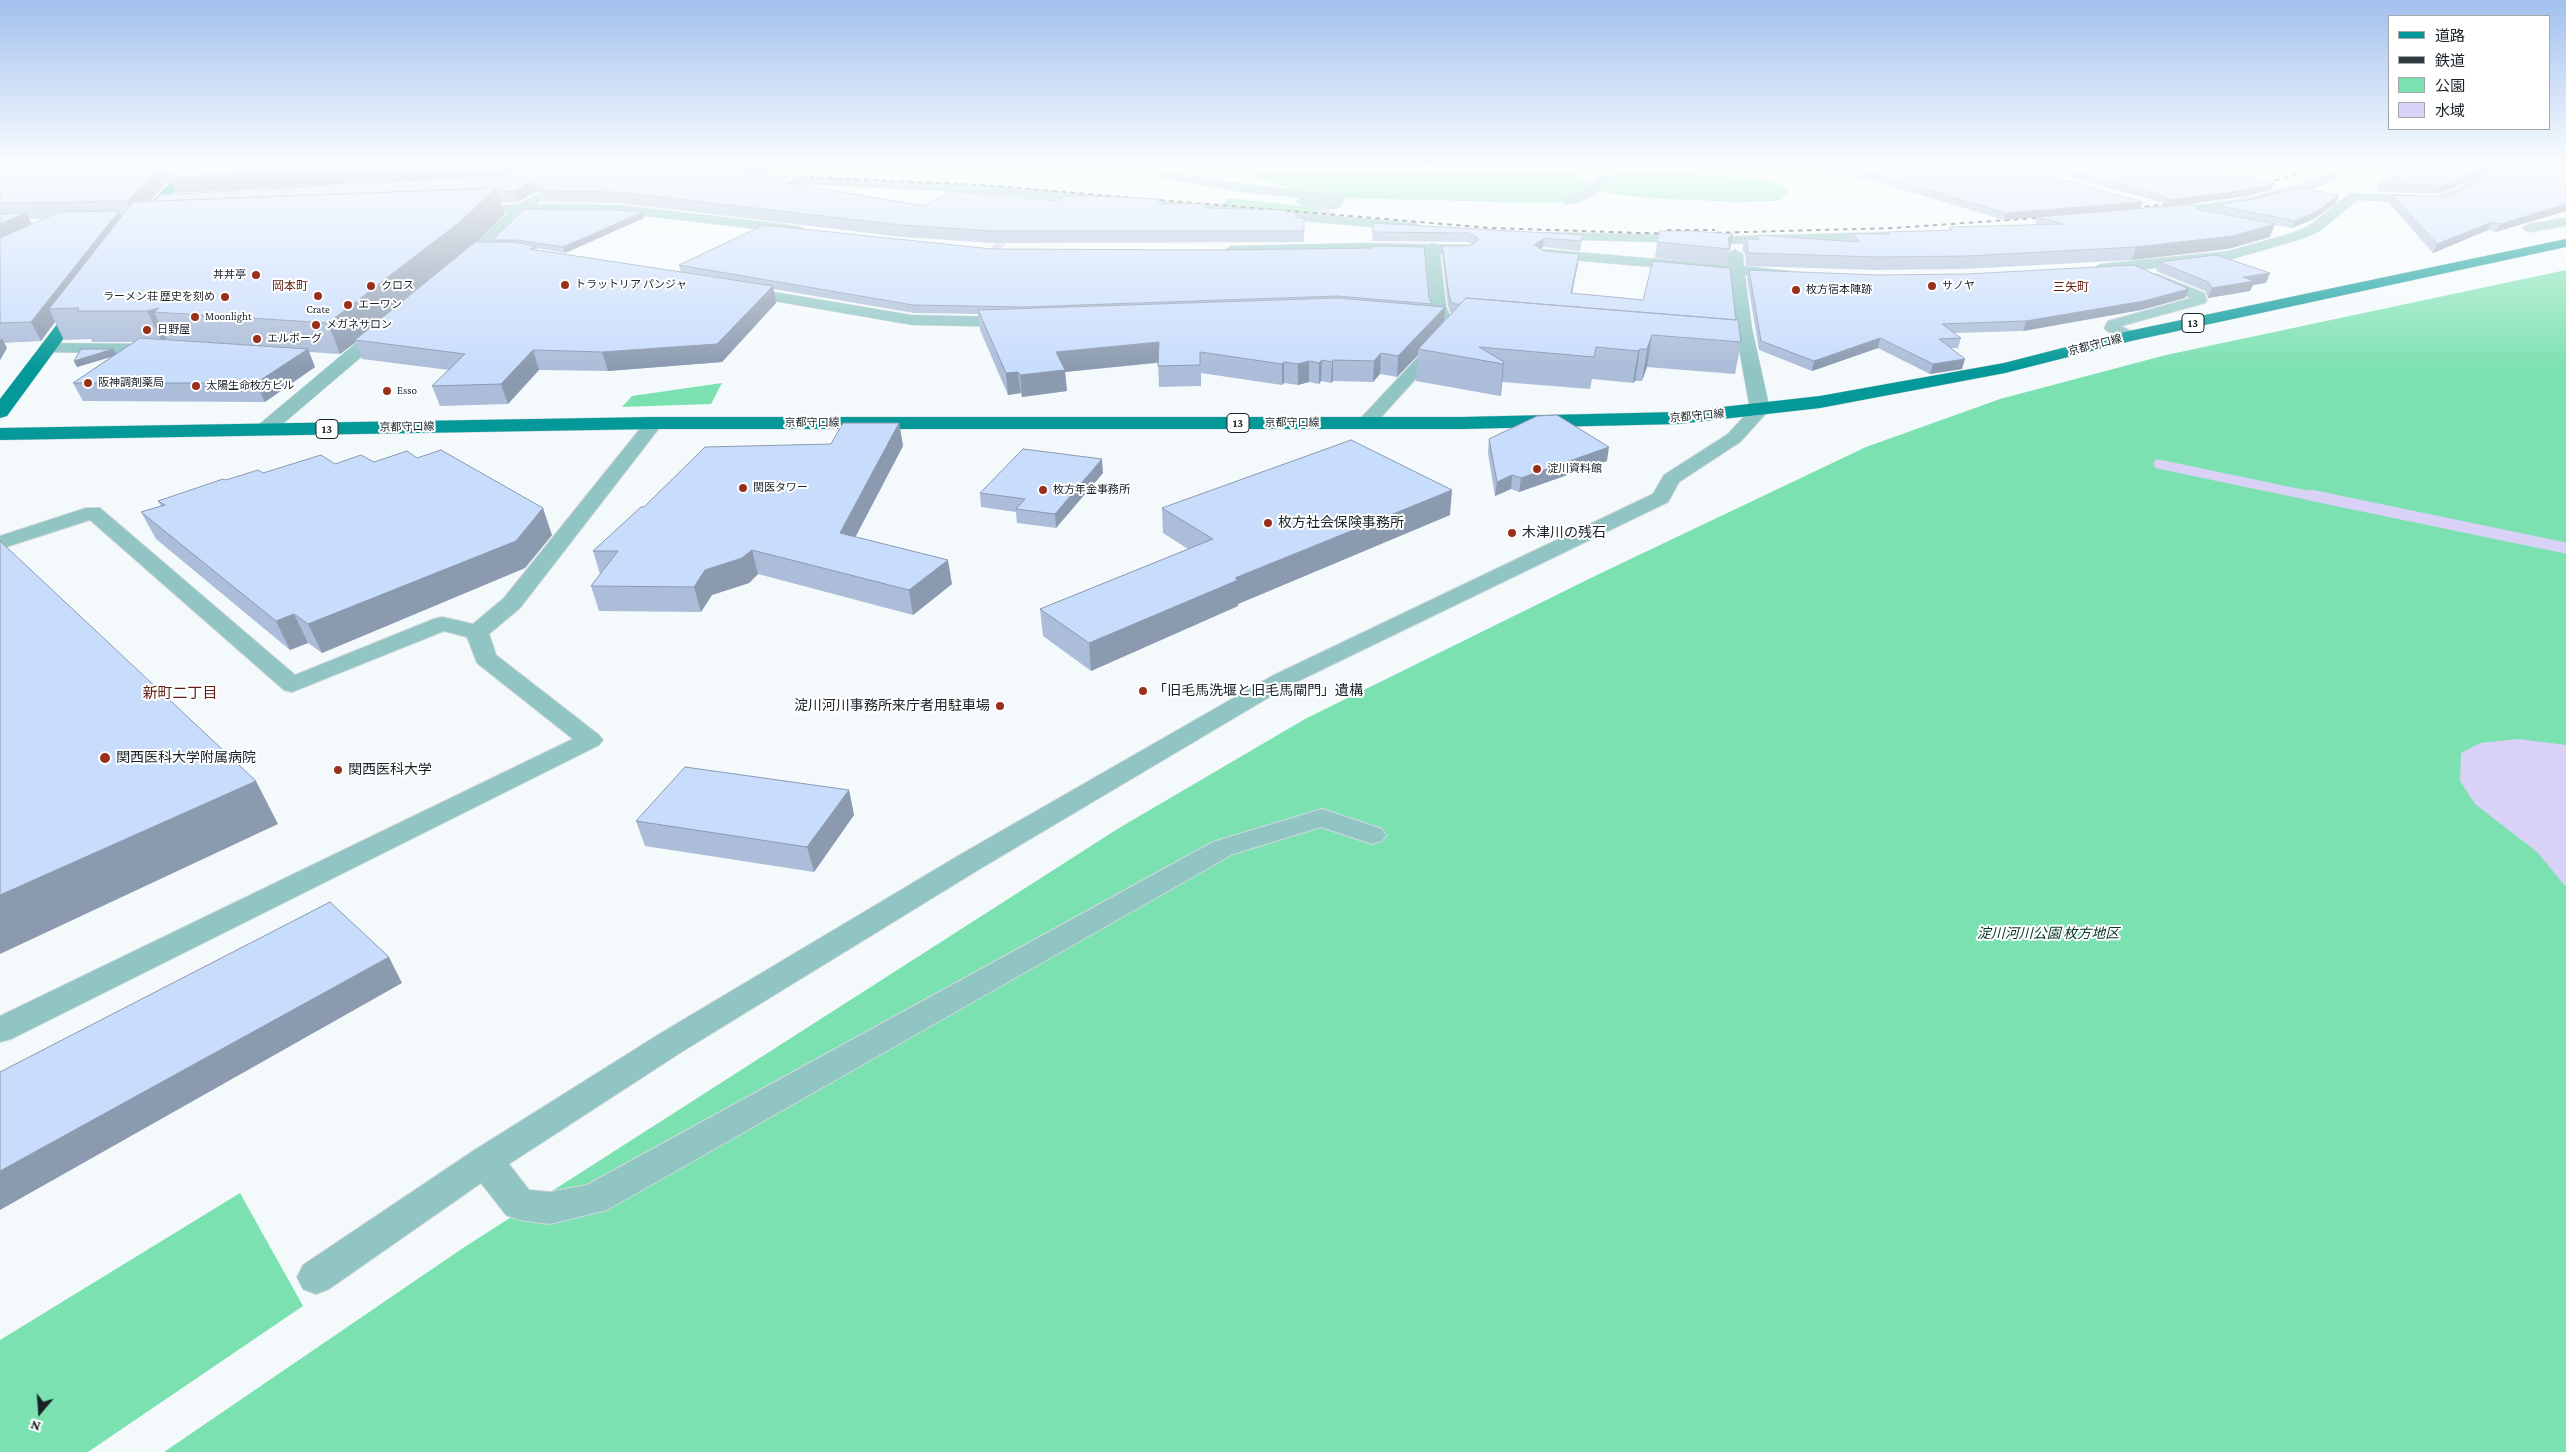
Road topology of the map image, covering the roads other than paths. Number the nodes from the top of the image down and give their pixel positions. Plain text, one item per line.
1 (495, 234) edge
2 (1311, 234) tunnel mouth
3 (1321, 234) edge
4 (2285, 234) edge
5 (2300, 234) edge
6 (1527, 235) edge
7 (1901, 235) edge
8 (2296, 236) junction
9 (1734, 240) junction
10 (2566, 243) edge
11 (1432, 247) junction
12 (1214, 251) edge
13 (1492, 251) edge
14 (501, 252) edge
15 (476, 253) junction
16 (1530, 253) edge
17 (2132, 267) junction
18 (2087, 269) edge
19 (1737, 272) junction
20 (1800, 275) edge
21 (446, 277) edge
22 (94, 286) edge
23 (721, 287) edge
24 (402, 314) edge
25 (1424, 319) edge
26 (1034, 322) edge
27 (1459, 322) junction
28 (1477, 324) edge
29 (2129, 336) junction
30 (1688, 340) edge
31 (1747, 345) junction
32 (48, 348) junction
33 (182, 350) edge
34 (324, 361) edge
35 (343, 362) junction
36 (1760, 410) junction
37 (0, 412) edge
38 (1367, 422) junction
39 (654, 423) junction
40 (264, 430) junction
41 (0, 434) edge
42 (0, 543) edge
43 (477, 632) junction
44 (1372, 835) dead end
45 (0, 1030) edge
46 (485, 1160) junction
47 (316, 1277) dead end

1 - 15 street
2 - 12 street
3 - 11 street
4 - 8 street
5 - 8 street
6 - 9 street
7 - 9 street
8 - 17 street
9 - 19 street
10 - 29 main road, 京都守口線 / 13
11 - 13 street
11 - 27 lane
14 - 15 street
15 - 21 street
16 - 19 street
17 - 18 street
17 - 29 lane
19 - 20 street
19 - 31 street
22 - 32 main road
23 - 26 street
24 - 35 street
25 - 27 street
27 - 28 street
27 - 38 lane
29 - 36 main road, 京都守口線 / 13
30 - 31 street
31 - 36 street
32 - 33 street
32 - 37 main road
34 - 35 street
35 - 40 street
36 - 38 main road, 京都守口線 / 13
36 - 46 lane
38 - 39 main road, 京都守口線 / 13
39 - 40 main road, 京都守口線 / 13
39 - 43 lane
40 - 41 main road, 京都守口線 / 13
42 - 43 lane
43 - 45 lane
44 - 46 lane
46 - 47 lane

